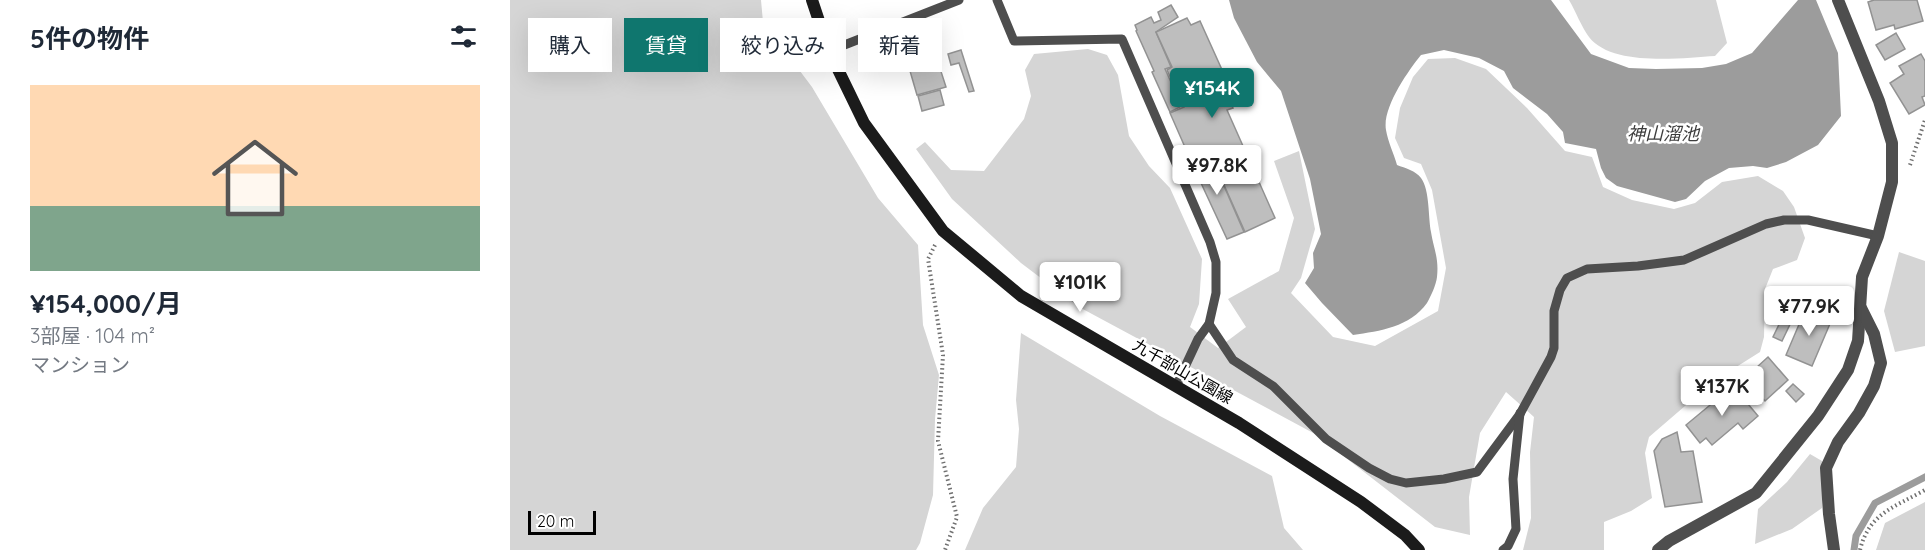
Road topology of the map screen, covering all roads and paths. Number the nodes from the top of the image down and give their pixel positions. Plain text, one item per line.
1 (812, 0) edge
2 (958, 0) edge
3 (997, 0) edge
4 (1838, 0) edge
5 (818, 18) edge
6 (846, 44) edge
7 (839, 72) edge
8 (1925, 120) edge
9 (1892, 182) junction
10 (943, 231) junction
11 (1878, 236) junction
12 (1860, 307) junction
13 (1209, 324) junction
14 (1176, 386) junction
15 (1521, 412) junction
16 (1925, 490) edge
17 (1505, 548) edge
18 (945, 550) edge
19 (1419, 550) edge
20 (1658, 550) edge
21 (1834, 550) edge
22 (1860, 550) edge

1 - 5 main road, 九千部山公園線
2 - 6 lane
3 - 13 lane
4 - 9 street
7 - 10 main road, 九千部山公園線
8 - 9 path
9 - 11 street
10 - 14 main road, 九千部山公園線
10 - 18 path
11 - 12 street
11 - 15 lane
12 - 20 street
12 - 21 street
13 - 14 lane
13 - 15 lane
14 - 19 main road, 九千部山公園線
15 - 17 lane
16 - 22 path

